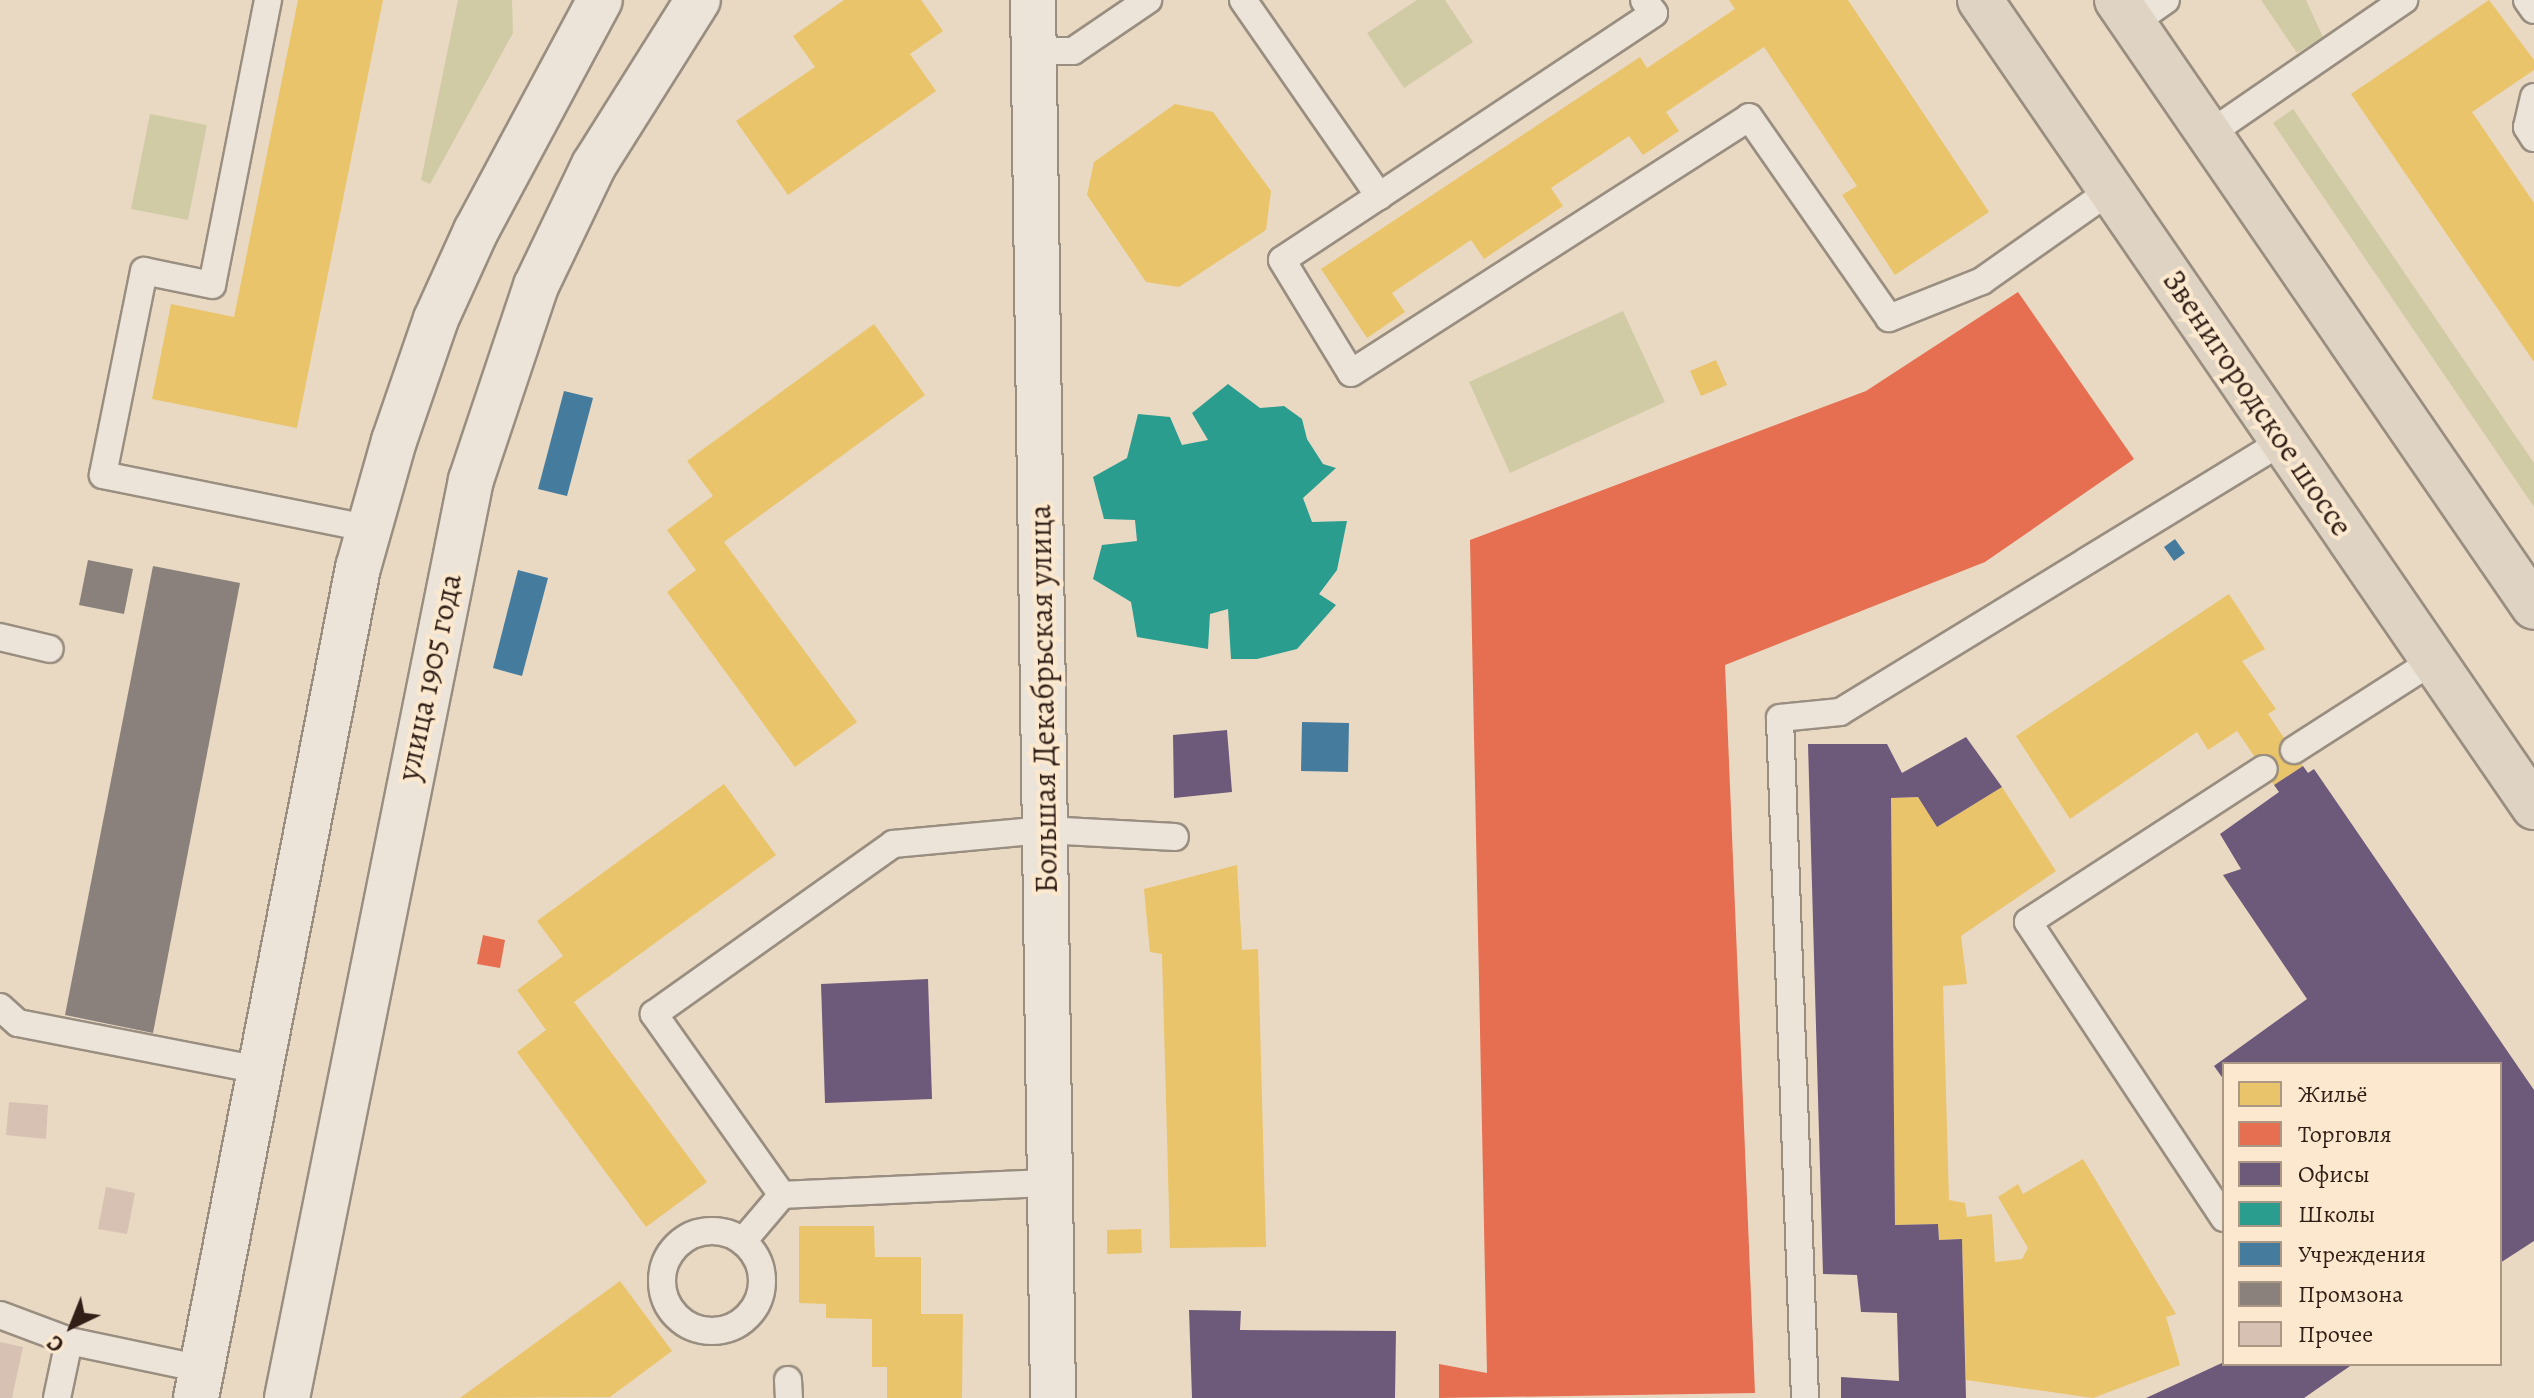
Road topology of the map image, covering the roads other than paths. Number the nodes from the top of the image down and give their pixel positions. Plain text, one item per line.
1 (268, 0) edge
2 (600, 0) edge
3 (698, 0) edge
4 (1033, 0) edge
5 (1148, 0) edge
6 (1243, 0) edge
7 (1644, 0) edge
8 (1980, 0) edge
9 (2404, 0) edge
10 (2527, 0) edge
11 (2139, 8) edge
12 (2534, 10) edge
13 (1034, 51) junction
14 (2534, 97) edge
15 (2209, 134) junction
16 (2534, 138) edge
17 (2111, 190) junction
18 (1379, 196) junction
19 (2283, 441) junction
20 (370, 529) junction
21 (2534, 607) edge
22 (0, 637) edge
23 (50, 649) dead end
24 (2434, 660) junction
25 (2294, 750) dead end
26 (2264, 769) dead end
27 (2534, 807) edge
28 (1045, 830) junction
29 (1175, 837) dead end
30 (0, 1007) edge
31 (259, 1070) junction
32 (1050, 1183) junction
33 (782, 1195) junction
34 (2222, 1215) edge
35 (743, 1241) dead end
36 (0, 1315) edge
37 (69, 1341) junction
38 (199, 1384) edge
39 (57, 1398) edge
40 (287, 1398) edge
41 (1053, 1398) edge
42 (1805, 1398) edge

1 - 20 lane
2 - 20 main road
3 - 40 main road, улица 1905 года
4 - 13 main road, Большая Декабрьская улица
5 - 13 lane
6 - 18 lane
7 - 18 lane
8 - 17 main road, Звенигородское шоссе
9 - 15 lane
10 - 12 lane
11 - 15 main road
13 - 28 main road, Большая Декабрьская улица
14 - 16 lane
15 - 21 main road
17 - 18 lane
17 - 19 main road, Звенигородское шоссе
19 - 24 main road, Звенигородское шоссе
19 - 42 lane
20 - 31 main road
22 - 23 lane
24 - 25 lane
24 - 27 main road, Звенигородское шоссе
26 - 34 lane
28 - 29 lane
28 - 32 main road, Большая Декабрьская улица
28 - 33 lane
30 - 31 lane
31 - 38 main road
32 - 33 lane
32 - 41 main road, Большая Декабрьская улица
33 - 35 lane
36 - 37 lane
37 - 38 lane
37 - 39 lane

